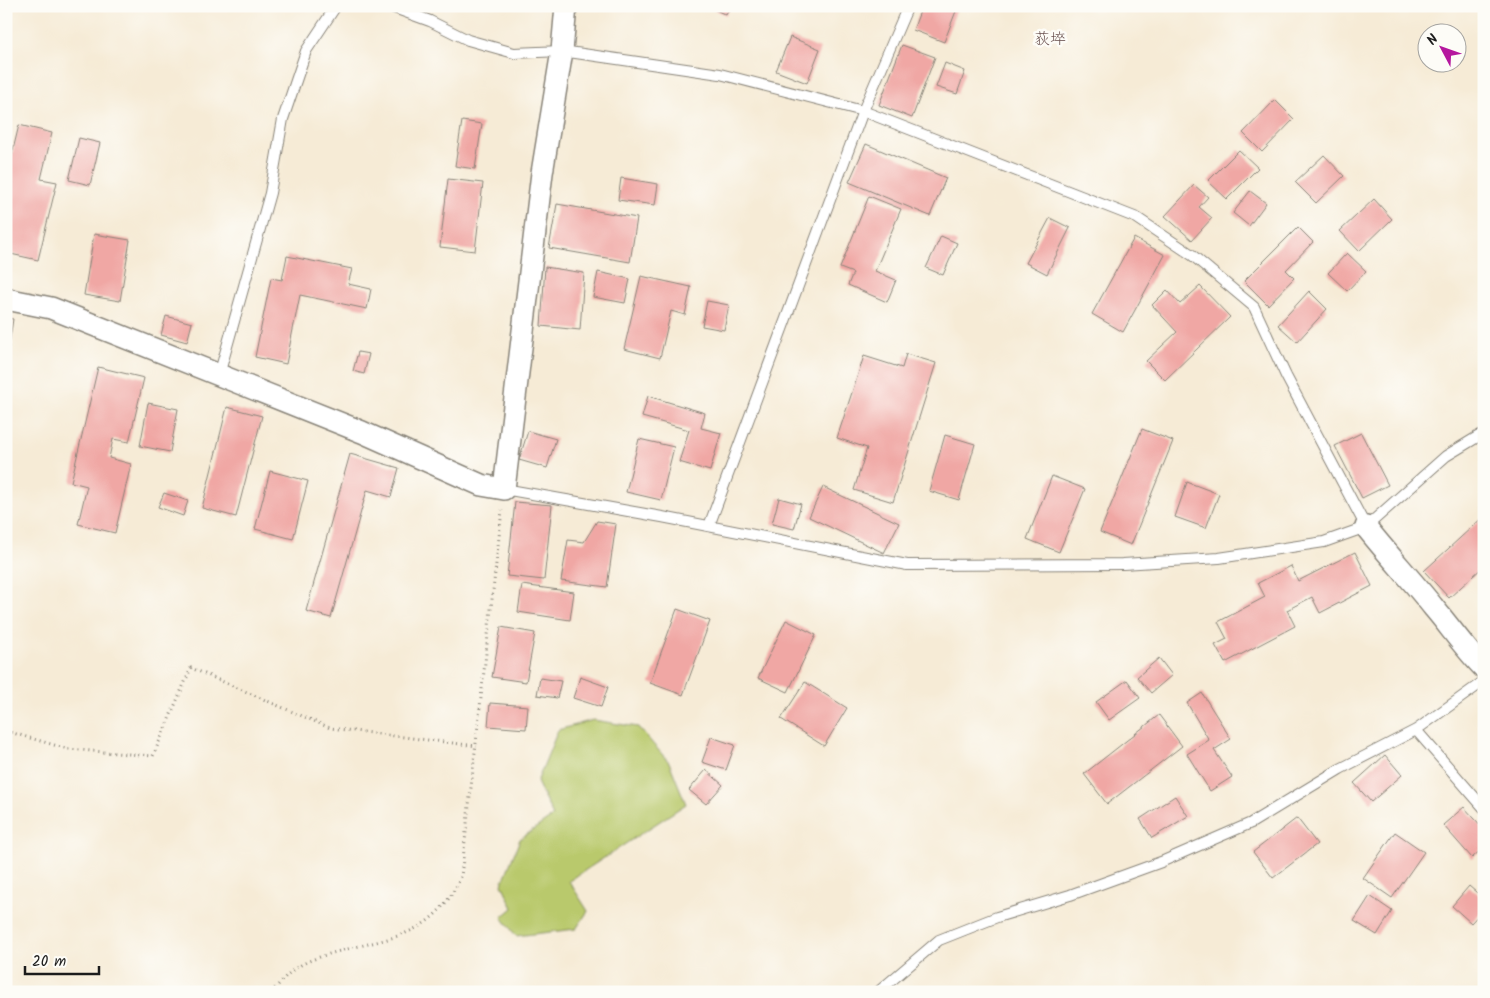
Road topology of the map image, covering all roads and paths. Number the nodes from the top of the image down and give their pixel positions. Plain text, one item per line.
1 (336, 6) edge
2 (389, 6) edge
3 (566, 6) edge
4 (908, 6) edge
5 (562, 51) junction
6 (863, 111) junction
7 (6, 299) edge
8 (219, 375) junction
9 (1484, 433) edge
10 (504, 490) junction
11 (709, 526) junction
12 (1366, 527) junction
13 (1484, 668) edge
14 (1484, 680) edge
15 (1416, 730) junction
16 (6, 731) edge
17 (476, 746) junction
18 (1484, 808) edge
19 (272, 992) edge
20 (878, 992) edge

1 - 8 lane
2 - 5 lane
3 - 5 street
4 - 6 lane
5 - 6 lane
5 - 10 street
6 - 11 lane
6 - 12 lane
7 - 8 street
8 - 10 street
9 - 12 lane
10 - 11 lane
10 - 17 path
11 - 12 lane
12 - 13 street
14 - 15 lane
15 - 18 lane
15 - 20 lane
16 - 17 path
17 - 19 path

